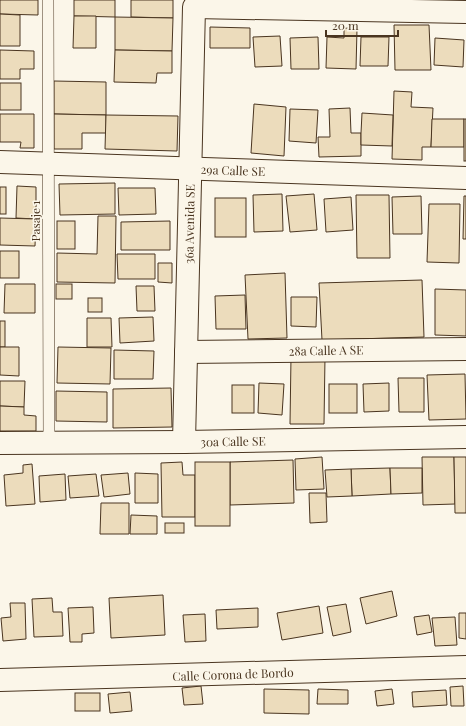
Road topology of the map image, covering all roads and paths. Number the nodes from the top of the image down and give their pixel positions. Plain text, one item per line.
1 (48, 0) edge
2 (466, 12) edge
3 (0, 162) edge
4 (48, 163) junction
5 (190, 168) junction
6 (466, 178) edge
7 (466, 349) edge
8 (186, 352) junction
9 (466, 437) edge
10 (184, 442) junction
11 (0, 443) edge
12 (49, 443) junction
13 (466, 667) edge
14 (0, 680) edge

1 - 4 lane, Pasaje 1
2 - 5 street, 36a Avenida SE
3 - 4 street, 29a Calle SE
4 - 5 street, 29a Calle SE
4 - 12 lane, Pasaje 1
5 - 6 street, 29a Calle SE
5 - 8 street, 36a Avenida SE
7 - 8 street, 28a Calle A SE
8 - 10 street, 36a Avenida SE
9 - 10 street, 30a Calle SE
10 - 12 street, 30a Calle SE
11 - 12 street, 30a Calle SE
13 - 14 street, Calle Corona de Bordo

